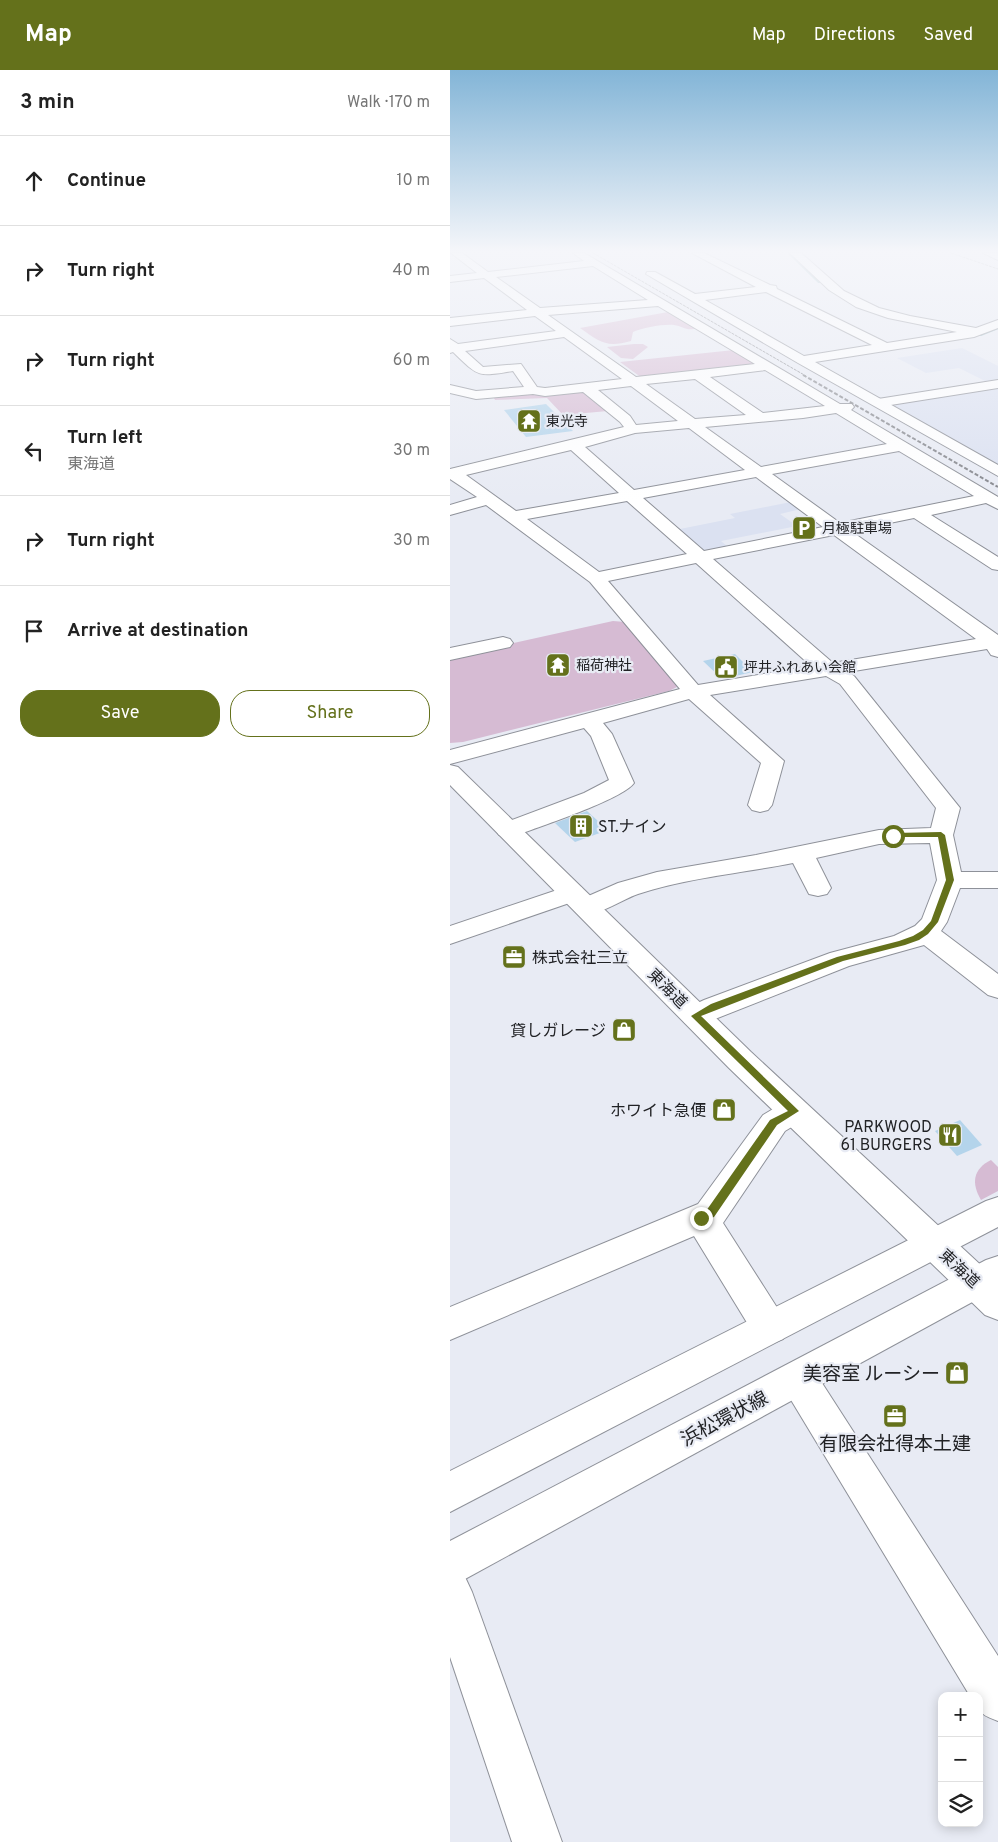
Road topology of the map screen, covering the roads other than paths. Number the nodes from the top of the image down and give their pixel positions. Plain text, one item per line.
1 (545, 336) edge
2 (571, 336) edge
3 (718, 336) edge
4 (759, 336) edge
5 (862, 336) edge
6 (955, 336) edge
7 (452, 347) edge
8 (885, 347) junction
9 (802, 360) junction
10 (770, 366) junction
11 (699, 375) junction
12 (635, 382) junction
13 (998, 384) edge
14 (586, 387) junction
15 (450, 389) edge
16 (533, 390) junction
17 (878, 403) junction
18 (840, 408) junction
19 (760, 418) junction
20 (692, 424) junction
21 (632, 429) junction
22 (574, 446) junction
23 (900, 446) junction
24 (759, 471) junction
25 (998, 471) edge
26 (452, 474) edge
27 (630, 495) junction
28 (489, 499) junction
29 (993, 501) edge
30 (450, 510) edge
31 (917, 513) junction
32 (513, 517) junction
33 (838, 529) junction
34 (700, 557) junction
35 (998, 566) edge
36 (596, 578) junction
37 (503, 643) dead end
38 (996, 644) edge
39 (450, 654) edge
40 (829, 670) junction
41 (693, 692) junction
42 (589, 720) junction
43 (450, 757) edge
44 (450, 772) edge
45 (760, 805) dead end
46 (508, 830) junction
47 (941, 835) junction
48 (802, 854) junction
49 (950, 880) junction
50 (998, 880) edge
51 (818, 888) dead end
52 (579, 900) junction
53 (925, 932) junction
54 (450, 935) edge
55 (998, 988) edge
56 (695, 1016) junction
57 (794, 1111) junction
58 (998, 1211) edge
59 (701, 1218) junction
60 (934, 1244) junction
61 (991, 1286) edge
62 (450, 1324) edge
63 (770, 1328) junction
64 (798, 1378) junction
65 (450, 1492) edge
66 (450, 1564) edge
67 (450, 1592) edge
68 (998, 1698) edge
69 (537, 1842) edge

1 - 7 street
2 - 12 street
3 - 10 street
4 - 9 street
5 - 8 street
6 - 8 street
7 - 16 street
8 - 9 street
9 - 17 street
10 - 11 street
10 - 18 street
11 - 12 street
11 - 19 street
12 - 14 street
12 - 20 street
13 - 17 street
14 - 16 street
14 - 21 street
15 - 16 street
17 - 18 street
17 - 25 street
18 - 19 street
18 - 23 street
19 - 20 street
20 - 21 street
20 - 24 street
21 - 22 street
22 - 26 street
22 - 27 street
23 - 24 street
23 - 29 street
24 - 27 street
24 - 33 street
26 - 28 street
27 - 32 street
27 - 34 street
28 - 30 street
28 - 32 street
29 - 31 street
31 - 33 street
31 - 35 street
32 - 36 street
33 - 34 street
33 - 38 street
34 - 36 street
34 - 40 street
36 - 41 street
37 - 39 street
38 - 40 street
40 - 41 street
40 - 47 street
41 - 42 street
41 - 45 street
42 - 43 street
42 - 46 street
44 - 46 street, 東海道
46 - 52 street, 東海道
47 - 48 street
47 - 49 street
48 - 51 street
48 - 52 street
49 - 50 street
49 - 53 street
52 - 54 street
52 - 56 street, 東海道
53 - 55 street
53 - 56 street
56 - 57 street, 東海道
57 - 59 street
57 - 60 street, 東海道
58 - 60 street
59 - 62 street
59 - 63 street
60 - 61 street, 東海道
60 - 63 street
61 - 64 street, 浜松環状線
63 - 65 street
64 - 66 street, 浜松環状線
64 - 68 street
67 - 69 street

